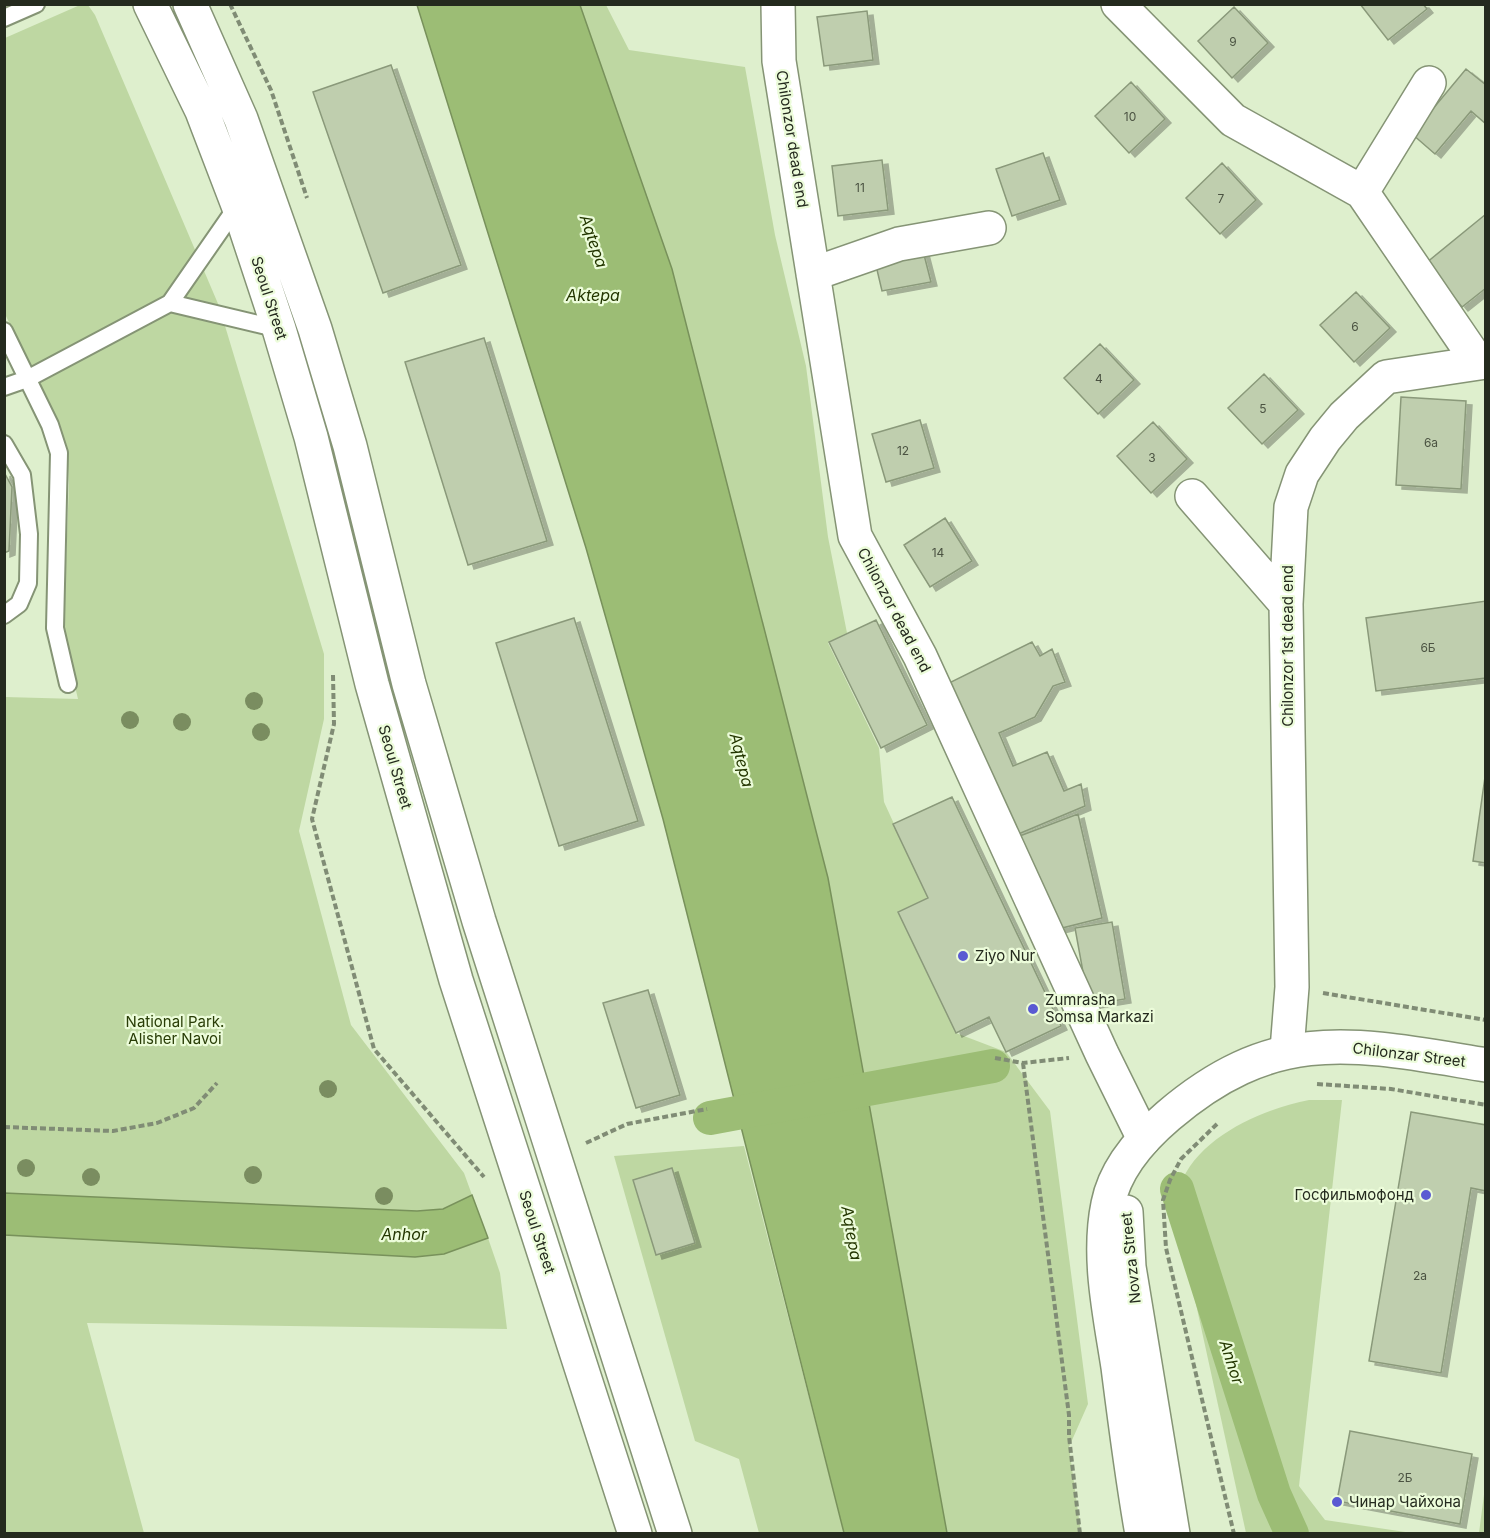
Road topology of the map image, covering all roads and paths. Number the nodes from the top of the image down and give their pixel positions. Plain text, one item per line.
1 (36, 4) edge
2 (150, 4) edge
3 (190, 4) edge
4 (230, 4) edge
5 (778, 4) edge
6 (1118, 4) edge
7 (4, 18) edge
8 (1429, 82) dead end
9 (271, 90) dead end
10 (1362, 192) junction
11 (238, 205) junction
12 (989, 228) dead end
13 (813, 274) junction
14 (170, 303) junction
15 (279, 329) junction
16 (4, 331) edge
17 (1482, 362) edge
18 (27, 379) junction
19 (4, 387) edge
20 (4, 444) edge
21 (1192, 496) dead end
22 (1286, 604) junction
23 (4, 615) edge
24 (333, 668) dead end
25 (68, 684) dead end
26 (1292, 987) junction
27 (1485, 1020) edge
28 (1287, 1050) junction
29 (1102, 1054) junction
30 (995, 1058) dead end
31 (1023, 1063) junction
32 (1485, 1065) edge
33 (217, 1083) dead end
34 (1311, 1084) dead end
35 (1485, 1106) edge
36 (707, 1109) dead end
37 (1220, 1122) dead end
38 (4, 1127) edge
39 (1144, 1139) junction
40 (568, 1150) junction
41 (489, 1183) dead end
42 (635, 1533) edge
43 (675, 1533) edge
44 (1080, 1533) edge
45 (1142, 1533) edge
46 (1173, 1533) edge
47 (1234, 1533) edge

1 - 7 lane
2 - 11 main road, Seoul Street
3 - 40 main road
4 - 9 path
5 - 13 main road, Chilonzor dead end
6 - 10 main road
8 - 10 main road
10 - 17 main road
11 - 14 lane
11 - 15 main road, Seoul Street
12 - 13 main road
13 - 29 main road, Chilonzor dead end
14 - 15 lane
14 - 18 lane
15 - 42 main road, Seoul Street
16 - 18 lane
17 - 22 main road, Chilonzor 1st dead end
18 - 19 lane
18 - 25 lane
20 - 23 lane
21 - 22 main road
22 - 26 main road, Chilonzor 1st dead end
24 - 41 path
26 - 27 path
26 - 28 main road, Chilonzor 1st dead end
28 - 32 main road, Chilonzar Street
28 - 39 main road, Chilonzar Street
29 - 31 path
29 - 39 main road, Chilonzor dead end
30 - 31 path
31 - 44 path
33 - 38 path
34 - 35 path
36 - 40 path
37 - 47 path
39 - 45 main road, Novza Street
39 - 46 main road, Novza Street
40 - 43 main road

